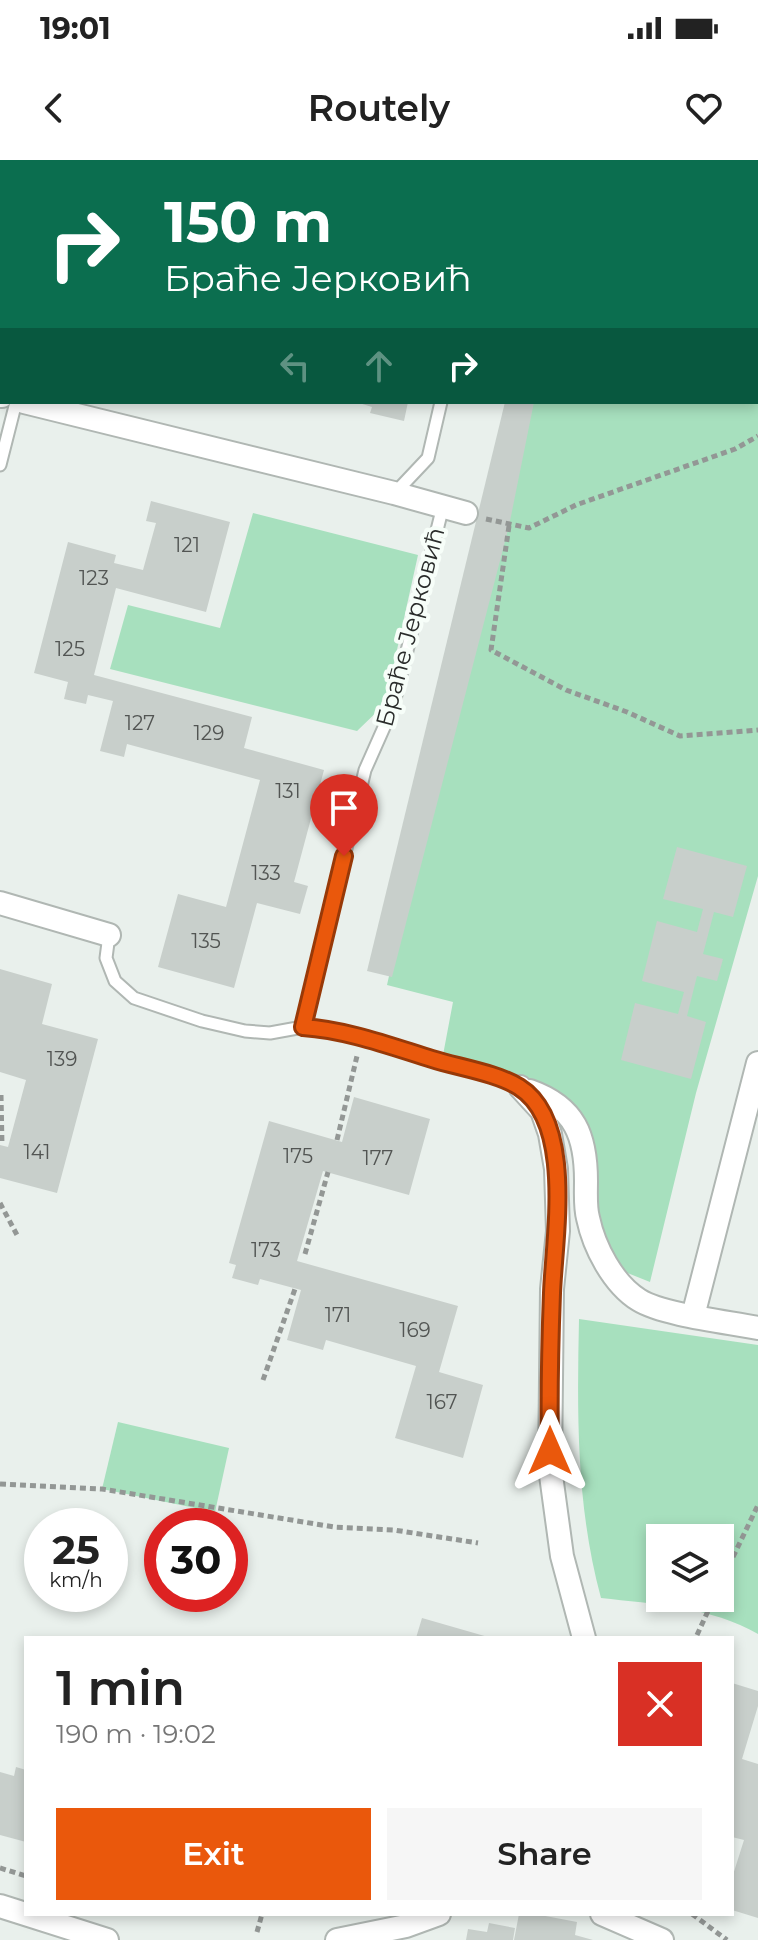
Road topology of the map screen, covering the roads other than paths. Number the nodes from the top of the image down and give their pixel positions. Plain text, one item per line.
1 (15, 404) edge
2 (40, 404) edge
3 (441, 404) edge
4 (64, 407) edge
5 (0, 465) edge
6 (394, 493) junction
7 (443, 506) junction
8 (466, 513) dead end
9 (0, 903) edge
10 (109, 935) joint
11 (303, 1027) junction
12 (758, 1063) edge
13 (520, 1087) junction
14 (693, 1316) junction
15 (758, 1328) edge
16 (583, 1636) edge
17 (0, 1906) edge
18 (24, 1914) edge
19 (31, 1916) edge
20 (434, 1916) edge
21 (607, 1916) edge
22 (107, 1940) edge
23 (337, 1940) edge
24 (662, 1940) edge

1 - 5 lane
2 - 4 street, Браће Јерковић
3 - 6 lane
4 - 6 street, Браће Јерковић
6 - 7 street, Браће Јерковић
7 - 8 street, Браће Јерковић
7 - 11 lane, Браће Јерковић
9 - 10 street
10 - 11 lane
11 - 13 lane
12 - 14 street
13 - 14 street
13 - 16 street
14 - 15 street
17 - 18 street
19 - 22 street
20 - 23 street
21 - 24 street

